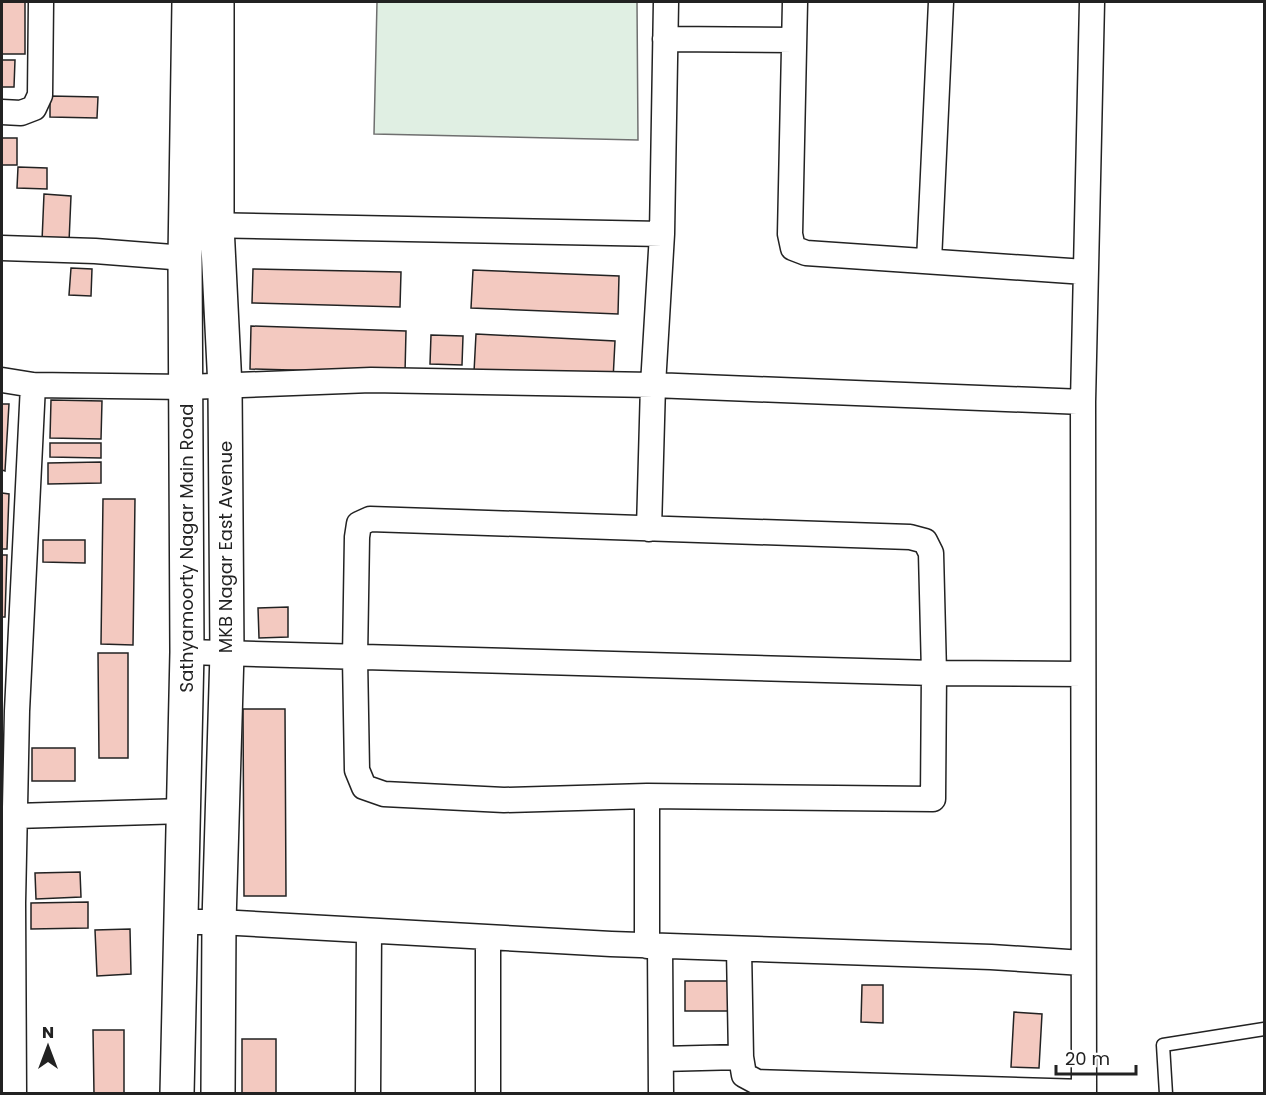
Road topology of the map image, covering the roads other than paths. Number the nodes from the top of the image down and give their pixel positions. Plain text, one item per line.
1 (41, 2) edge
2 (189, 2) edge
3 (218, 2) edge
4 (666, 2) edge
5 (795, 2) edge
6 (941, 2) edge
7 (1092, 2) edge
8 (665, 39) junction
9 (794, 40) junction
10 (2, 112) edge
11 (201, 225) junction
12 (662, 234) junction
13 (2, 248) edge
14 (185, 258) junction
15 (929, 261) junction
16 (1085, 272) junction
17 (2, 380) edge
18 (33, 385) junction
19 (653, 385) junction
20 (187, 387) junction
21 (225, 387) junction
22 (1083, 402) junction
23 (649, 529) junction
24 (187, 652) junction
25 (227, 653) junction
26 (355, 658) junction
27 (934, 673) junction
28 (1083, 674) junction
29 (9, 711) edge
30 (647, 795) junction
31 (185, 811) junction
32 (15, 816) junction
33 (7, 903) edge
34 (182, 922) junction
35 (219, 922) junction
36 (369, 932) junction
37 (488, 938) junction
38 (653, 946) junction
39 (739, 949) junction
40 (1083, 963) junction
41 (1264, 1029) edge
42 (741, 1057) junction
43 (661, 1059) junction
44 (1084, 1093) edge
45 (14, 1094) edge
46 (177, 1094) edge
47 (218, 1094) edge
48 (368, 1094) edge
49 (489, 1094) edge
50 (661, 1094) edge
51 (1167, 1094) edge

1 - 10 street
2 - 11 main road, Sathyamoorty Nagar Main Road
3 - 11 main road, MKB Nagar East Avenue
4 - 8 street
5 - 9 street
6 - 15 street
7 - 16 street
8 - 9 street
8 - 12 street
9 - 15 street
11 - 12 street
11 - 14 main road, Sathyamoorty Nagar Main Road
11 - 21 main road, MKB Nagar East Avenue
12 - 19 street
13 - 14 street
14 - 20 main road, Sathyamoorty Nagar Main Road
15 - 16 street
16 - 22 street
17 - 18 street
18 - 20 street
18 - 29 street
19 - 21 street
19 - 22 street
19 - 23 street
20 - 21 street
20 - 24 main road, Sathyamoorty Nagar Main Road
21 - 25 main road, MKB Nagar East Avenue
22 - 28 street
23 - 26 street
23 - 27 street
24 - 25 street
24 - 31 main road, Sathyamoorty Nagar Main Road
25 - 26 street
25 - 35 main road, MKB Nagar East Avenue
26 - 27 street
26 - 30 street
27 - 28 street
27 - 30 street
28 - 40 street
29 - 32 street
30 - 38 street
31 - 32 street
31 - 34 main road, Sathyamoorty Nagar Main Road
32 - 33 street
33 - 45 street
34 - 35 street
34 - 46 main road, Sathyamoorty Nagar Main Road
35 - 36 street
35 - 47 main road, MKB Nagar East Avenue
36 - 37 street
36 - 48 street
37 - 38 street
37 - 49 street
38 - 39 street
38 - 43 street
39 - 40 street
39 - 42 street
40 - 44 street
41 - 51 lane
42 - 43 street
42 - 44 street
43 - 50 street

